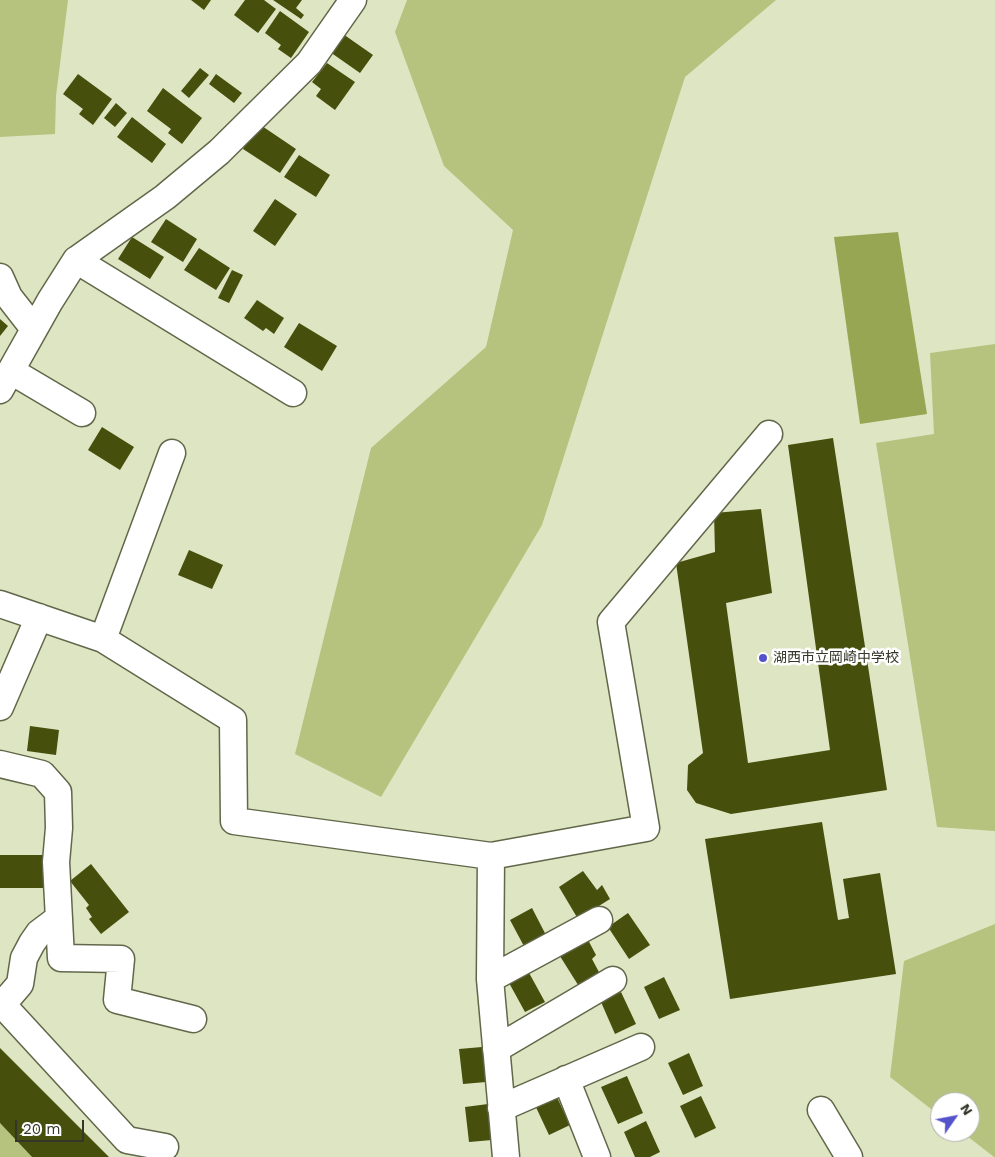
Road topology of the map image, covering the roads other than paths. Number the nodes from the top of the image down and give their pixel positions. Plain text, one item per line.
1 (352, 0) edge
2 (76, 260) junction
3 (0, 277) edge
4 (34, 329) junction
5 (6, 380) edge
6 (293, 393) dead end
7 (82, 413) dead end
8 (769, 434) dead end
9 (172, 454) dead end
10 (0, 604) edge
11 (39, 617) junction
12 (103, 639) junction
13 (0, 707) edge
14 (0, 764) edge
15 (490, 856) junction
16 (59, 918) junction
17 (599, 920) dead end
18 (27, 953) junction
19 (61, 958) junction
20 (490, 979) junction
21 (613, 980) dead end
22 (1, 1004) edge
23 (193, 1019) dead end
24 (641, 1047) dead end
25 (496, 1049) junction
26 (566, 1079) junction
27 (501, 1108) junction
28 (821, 1110) dead end
29 (165, 1147) dead end
30 (506, 1157) edge
31 (598, 1157) edge
32 (849, 1157) edge

1 - 2 street
2 - 4 street
2 - 6 street
3 - 4 street
4 - 5 street
5 - 7 street
8 - 15 street
9 - 12 street
10 - 11 street
11 - 12 street
11 - 13 street
12 - 15 street
14 - 16 street
15 - 20 street
16 - 18 street
16 - 19 street
17 - 20 street
18 - 19 street
18 - 22 street
19 - 23 street
20 - 25 street
21 - 25 street
22 - 29 street
24 - 26 street
25 - 27 street
26 - 27 street
26 - 31 street
27 - 30 street
28 - 32 street

